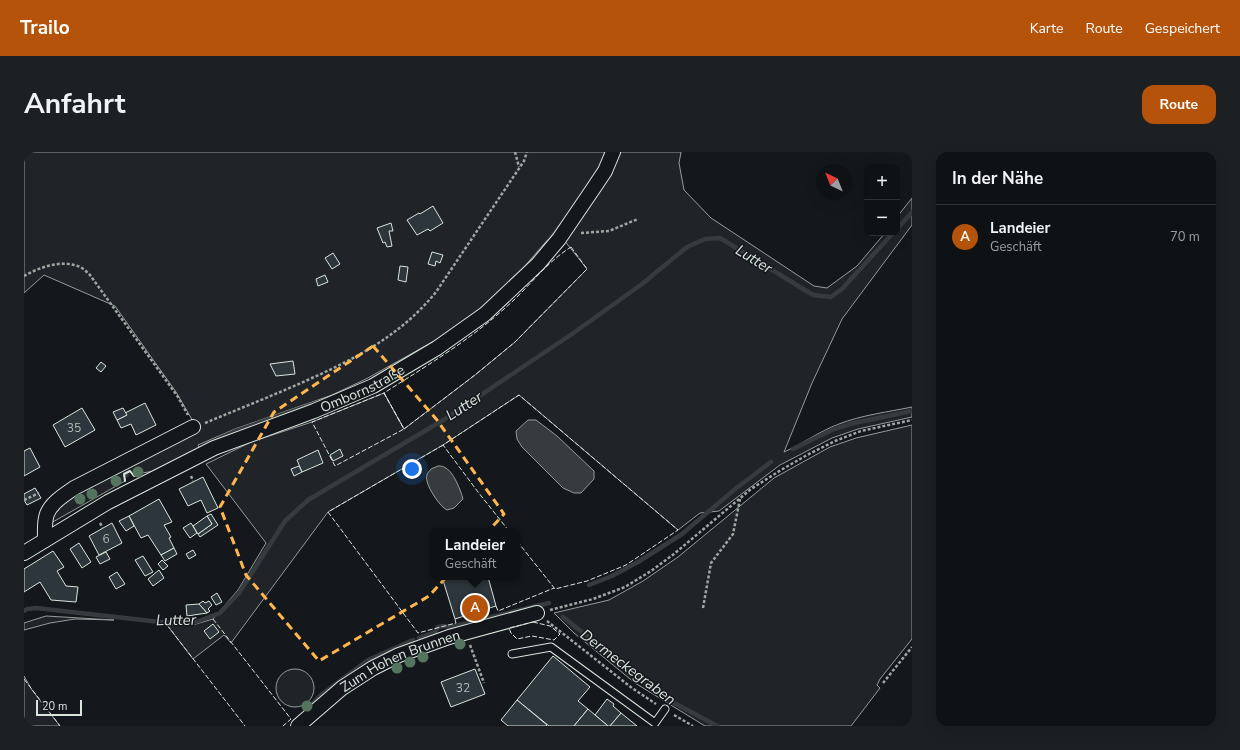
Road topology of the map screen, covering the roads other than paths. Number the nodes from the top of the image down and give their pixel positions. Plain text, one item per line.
1 (613, 152) edge
2 (193, 428) road end
3 (44, 540) junction
4 (24, 553) edge
5 (538, 613) road end
6 (512, 654) dead end
7 (665, 709) road end
8 (298, 726) edge

1 - 3 street, Ombornstraße
2 - 3 street
3 - 4 street, Ombornstraße
5 - 8 street, Zum Hohen Brunnen
6 - 7 lane

